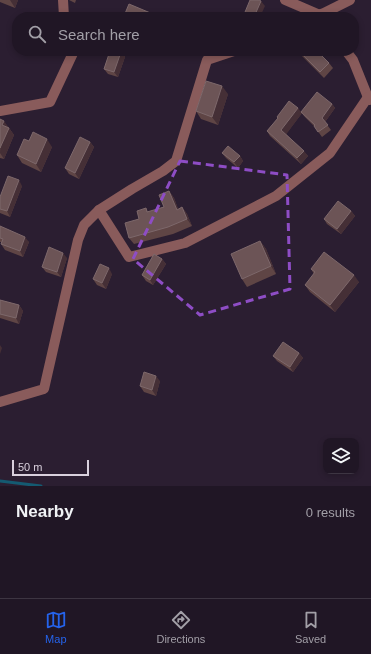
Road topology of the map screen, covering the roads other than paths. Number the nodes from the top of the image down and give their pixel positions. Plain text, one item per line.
1 (63, 0) edge
2 (285, 0) edge
3 (350, 0) edge
4 (64, 12) edge
5 (310, 12) edge
6 (326, 12) edge
7 (72, 56) edge
8 (219, 56) edge
9 (350, 56) edge
10 (370, 98) edge
11 (0, 111) edge
12 (99, 210) junction
13 (0, 402) edge

1 - 4 street
2 - 5 street
3 - 6 street
7 - 11 street
8 - 12 street
9 - 10 street
10 - 12 street
12 - 13 street

